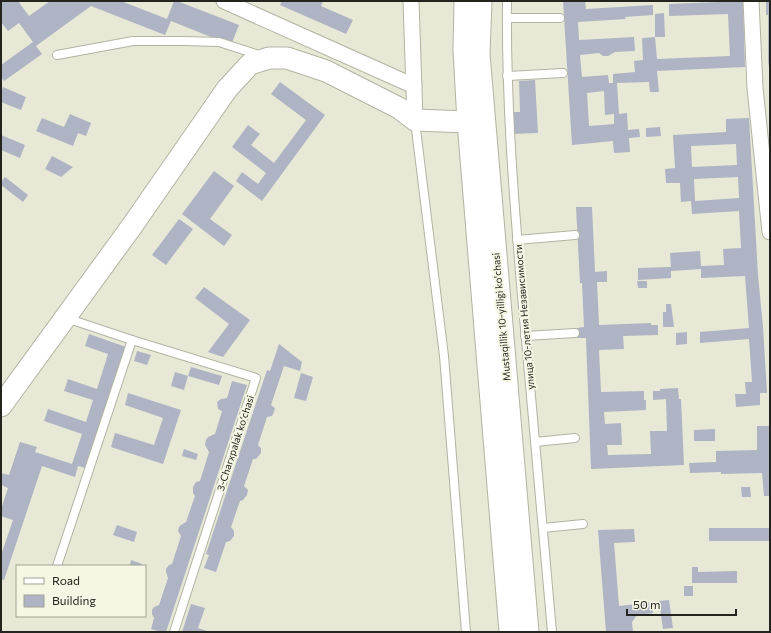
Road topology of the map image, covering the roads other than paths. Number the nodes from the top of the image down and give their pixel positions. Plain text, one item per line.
1 (411, 1) edge
2 (465, 1) edge
3 (481, 1) edge
4 (507, 1) edge
5 (751, 1) edge
6 (229, 2) edge
7 (507, 18) junction
8 (560, 18) dead end
9 (57, 55) dead end
10 (269, 58) junction
11 (563, 73) dead end
12 (507, 76) junction
13 (414, 86) junction
14 (415, 120) junction
15 (468, 122) junction
16 (770, 232) edge
17 (574, 235) dead end
18 (517, 240) junction
19 (65, 318) junction
20 (575, 333) dead end
21 (525, 336) junction
22 (132, 340) junction
23 (1, 406) edge
24 (576, 438) dead end
25 (535, 442) junction
26 (583, 524) dead end
27 (543, 528) junction
28 (57, 565) edge
29 (174, 632) edge
30 (466, 632) edge
31 (510, 632) edge
32 (528, 632) edge
33 (552, 632) edge

1 - 13 street
2 - 15 main road, Mustaqillik 10-yilligi ko'chasi
3 - 32 main road, Mustaqillik 10-yilligi ko'chasi
4 - 7 lane, улица 10-летия Независимости
5 - 16 street
6 - 13 street
7 - 8 lane
7 - 12 lane, улица 10-летия Независимости
9 - 10 lane
10 - 14 main road
10 - 19 main road
11 - 12 lane
12 - 18 lane, улица 10-летия Независимости
13 - 14 street
14 - 15 main road
14 - 30 lane
15 - 31 main road, Mustaqillik 10-yilligi ko'chasi
17 - 18 lane
18 - 21 lane, улица 10-летия Независимости
19 - 22 lane, 3-Charxpalak koʻchasi
19 - 23 main road
20 - 21 lane
21 - 25 lane, улица 10-летия Независимости
22 - 28 lane
22 - 29 lane, 3-Charxpalak koʻchasi
24 - 25 lane
25 - 27 lane, улица 10-летия Независимости
26 - 27 lane
27 - 33 lane, улица 10-летия Независимости

